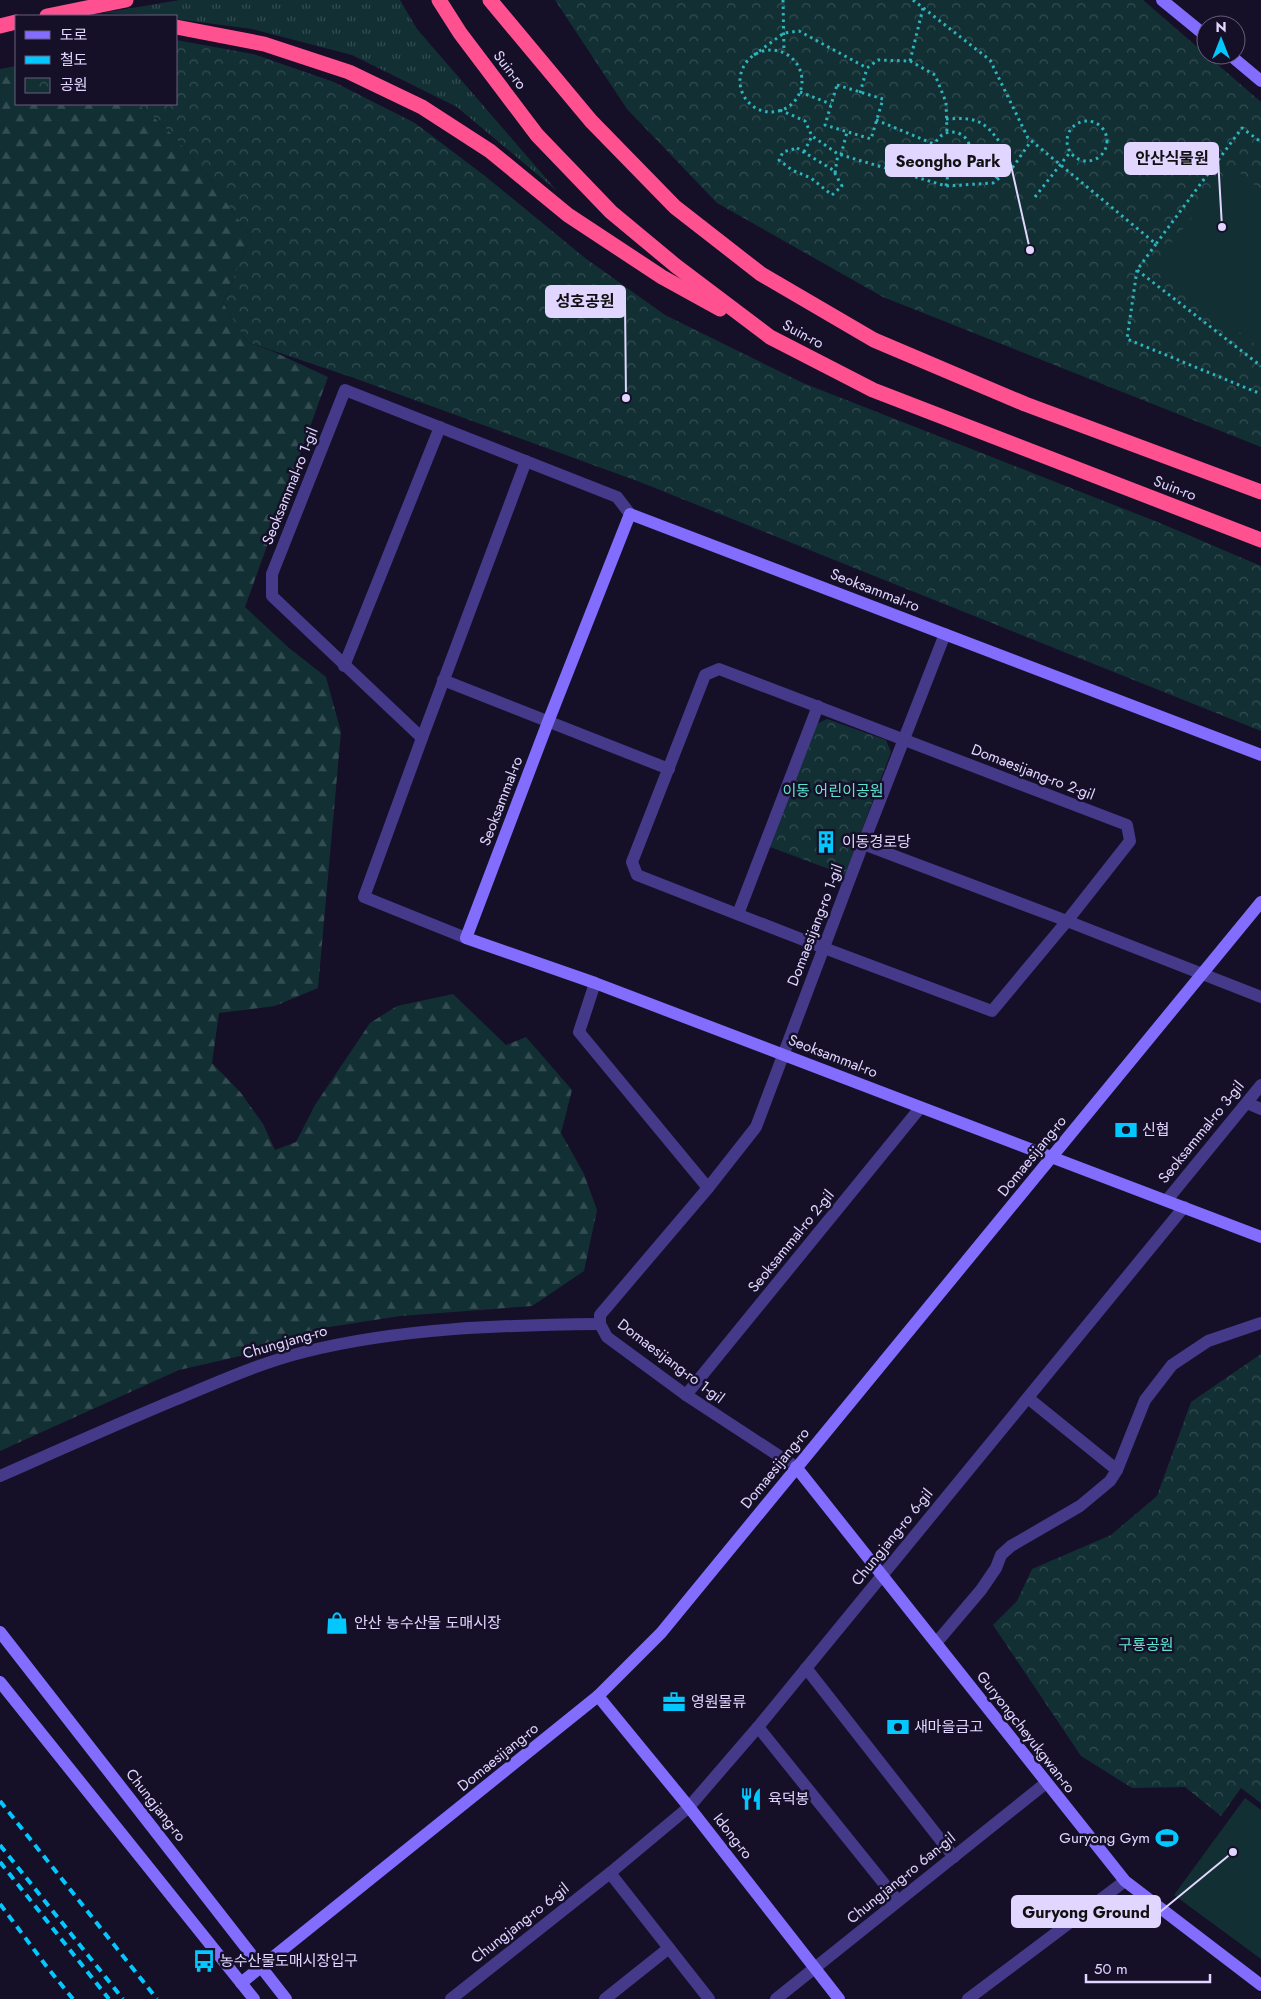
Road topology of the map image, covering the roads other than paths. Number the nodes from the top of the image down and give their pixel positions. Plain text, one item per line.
1 (126, 0) edge
2 (439, 0) edge
3 (490, 0) edge
4 (1162, 0) edge
5 (52, 15) edge
6 (15, 22) edge
7 (0, 26) edge
8 (178, 27) edge
9 (1196, 28) edge
10 (0, 32) edge
11 (15, 32) edge
12 (1242, 65) edge
13 (1261, 80) edge
14 (770, 336) junction
15 (440, 427) junction
16 (526, 461) junction
17 (1261, 492) edge
18 (630, 514) junction
19 (1261, 540) edge
20 (945, 634) junction
21 (344, 666) junction
22 (443, 680) junction
23 (818, 706) junction
24 (548, 722) junction
25 (422, 738) junction
26 (904, 740) junction
27 (1261, 755) edge
28 (669, 769) junction
29 (863, 844) junction
30 (1261, 902) edge
31 (738, 914) junction
32 (1067, 920) junction
33 (466, 938) junction
34 (824, 948) junction
35 (1201, 975) junction
36 (595, 983) junction
37 (1261, 998) edge
38 (782, 1054) junction
39 (1261, 1085) edge
40 (1247, 1103) junction
41 (920, 1108) junction
42 (1261, 1109) edge
43 (1052, 1158) junction
44 (708, 1188) junction
45 (1167, 1200) junction
46 (1184, 1207) junction
47 (1261, 1237) edge
48 (1261, 1323) edge
49 (600, 1324) junction
50 (686, 1395) junction
51 (1028, 1398) junction
52 (796, 1467) junction
53 (1117, 1470) junction
54 (0, 1476) edge
55 (882, 1575) junction
56 (0, 1632) edge
57 (936, 1644) junction
58 (806, 1668) junction
59 (0, 1682) edge
60 (598, 1696) junction
61 (758, 1726) junction
62 (1046, 1784) junction
63 (689, 1807) junction
64 (954, 1857) junction
65 (610, 1873) junction
66 (1125, 1881) junction
67 (898, 1901) junction
68 (669, 1948) junction
69 (262, 1968) junction
70 (815, 1968) junction
71 (242, 1983) junction
72 (1261, 1985) edge
73 (983, 1994) edge
74 (254, 1999) edge
75 (286, 1999) edge
76 (451, 1999) edge
77 (605, 1999) edge
78 (709, 1999) edge
79 (776, 1999) edge
80 (839, 1999) edge
81 (968, 1999) edge

1 - 5 highway
2 - 14 highway, Suin-ro
3 - 17 highway, Suin-ro
4 - 9 street
6 - 7 highway
8 - 14 highway
10 - 11 highway
12 - 13 street
14 - 19 highway, Suin-ro
15 - 16 street, Seoksammal-ro 1-gil
15 - 21 street
15 - 21 street, Seoksammal-ro 1-gil
16 - 18 street, Seoksammal-ro 1-gil
16 - 22 street
18 - 20 street, Seoksammal-ro
18 - 24 street, Seoksammal-ro
20 - 26 street, Domaesijang-ro 1-gil
20 - 27 street, Seoksammal-ro
21 - 25 street, Seoksammal-ro 1-gil
22 - 24 street
22 - 25 street
23 - 26 street, Domaesijang-ro 2-gil
23 - 28 street, Domaesijang-ro 2-gil
23 - 31 street
24 - 28 street
24 - 33 street, Seoksammal-ro
25 - 33 street
26 - 29 street, Domaesijang-ro 1-gil
26 - 32 street, Domaesijang-ro 2-gil
28 - 31 street, Domaesijang-ro 2-gil
29 - 32 street
29 - 34 street, Domaesijang-ro 1-gil
30 - 35 street, Domaesijang-ro
31 - 34 street, Domaesijang-ro 2-gil
32 - 34 street, Domaesijang-ro 2-gil
32 - 35 street
33 - 36 street, Seoksammal-ro
34 - 38 street, Domaesijang-ro 1-gil
35 - 37 street
35 - 43 street, Domaesijang-ro
36 - 38 street, Seoksammal-ro
36 - 44 street
38 - 41 street, Seoksammal-ro
38 - 44 street, Domaesijang-ro 1-gil
39 - 40 street, Seoksammal-ro 3-gil
40 - 42 street
40 - 45 street, Seoksammal-ro 3-gil
41 - 43 street, Seoksammal-ro
41 - 50 street, Seoksammal-ro 2-gil
43 - 45 street, Seoksammal-ro
43 - 52 street, Domaesijang-ro
44 - 49 street, Domaesijang-ro 1-gil
45 - 46 street, Seoksammal-ro
46 - 47 street, Seoksammal-ro
46 - 51 street, Chungjang-ro 6-gil
48 - 53 street
49 - 50 street, Domaesijang-ro 1-gil
49 - 54 street, Chungjang-ro
50 - 52 street, Domaesijang-ro 1-gil
51 - 53 street
51 - 55 street, Chungjang-ro 6-gil
52 - 55 street, Guryongcheyukgwan-ro
52 - 60 street, Domaesijang-ro
53 - 57 street
55 - 57 street, Guryongcheyukgwan-ro
55 - 58 street, Chungjang-ro 6-gil
56 - 69 street, Chungjang-ro
57 - 62 street, Guryongcheyukgwan-ro
58 - 61 street, Chungjang-ro 6-gil
58 - 64 street
59 - 71 street
60 - 63 street, Idong-ro
60 - 69 street, Domaesijang-ro
61 - 63 street, Chungjang-ro 6-gil
61 - 67 street
62 - 64 street, Chungjang-ro 6an-gil
62 - 66 street, Guryongcheyukgwan-ro
63 - 65 street, Chungjang-ro 6-gil
63 - 70 street, Idong-ro
64 - 67 street, Chungjang-ro 6an-gil
65 - 68 street
65 - 76 street, Chungjang-ro 6-gil
66 - 72 street, Guryongcheyukgwan-ro
66 - 73 street
67 - 70 street, Chungjang-ro 6an-gil
68 - 77 street
68 - 78 street
69 - 71 street, Domaesijang-ro
69 - 75 street, Chungjang-ro
70 - 79 street, Chungjang-ro 6an-gil
70 - 80 street, Idong-ro
71 - 74 street
73 - 81 street

